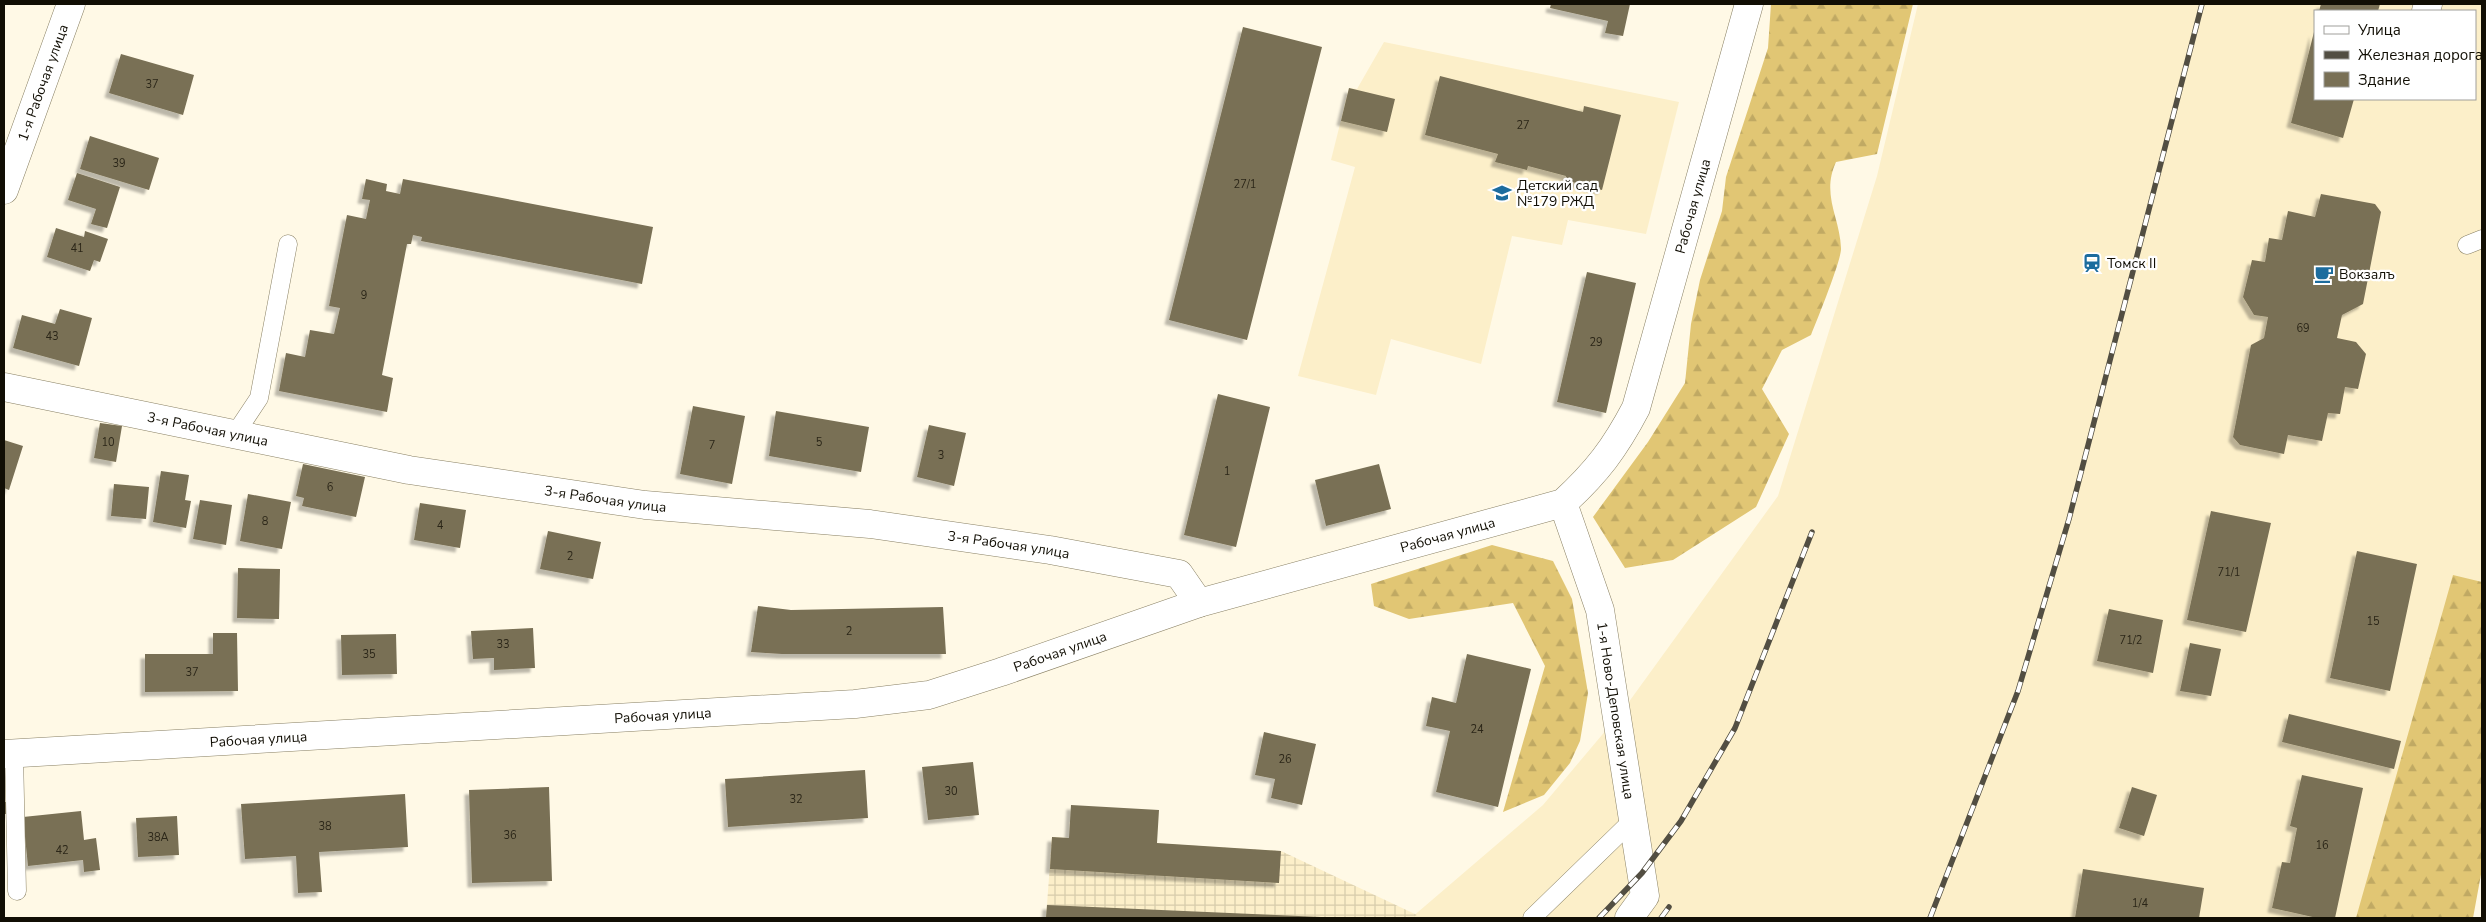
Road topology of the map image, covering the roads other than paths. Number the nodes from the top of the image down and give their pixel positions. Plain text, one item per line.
1 (71, 4) edge
2 (1749, 4) edge
3 (4, 190) edge
4 (288, 244) dead end
5 (4, 388) edge
6 (235, 434) junction
7 (1563, 503) junction
8 (1199, 603) junction
9 (9, 754) edge
10 (1634, 819) junction
11 (17, 891) dead end
12 (1532, 918) edge
13 (1629, 918) edge

1 - 3 street, 1-я Рабочая улица
2 - 7 street, Рабочая улица
4 - 6 lane
5 - 6 street, 3-я Рабочая улица
6 - 8 street, 3-я Рабочая улица
7 - 8 street, Рабочая улица
7 - 10 street, 1-я Ново-Деповская улица
8 - 9 street, Рабочая улица
9 - 11 lane
10 - 12 lane
10 - 13 street, 1-я Ново-Деповская улица

